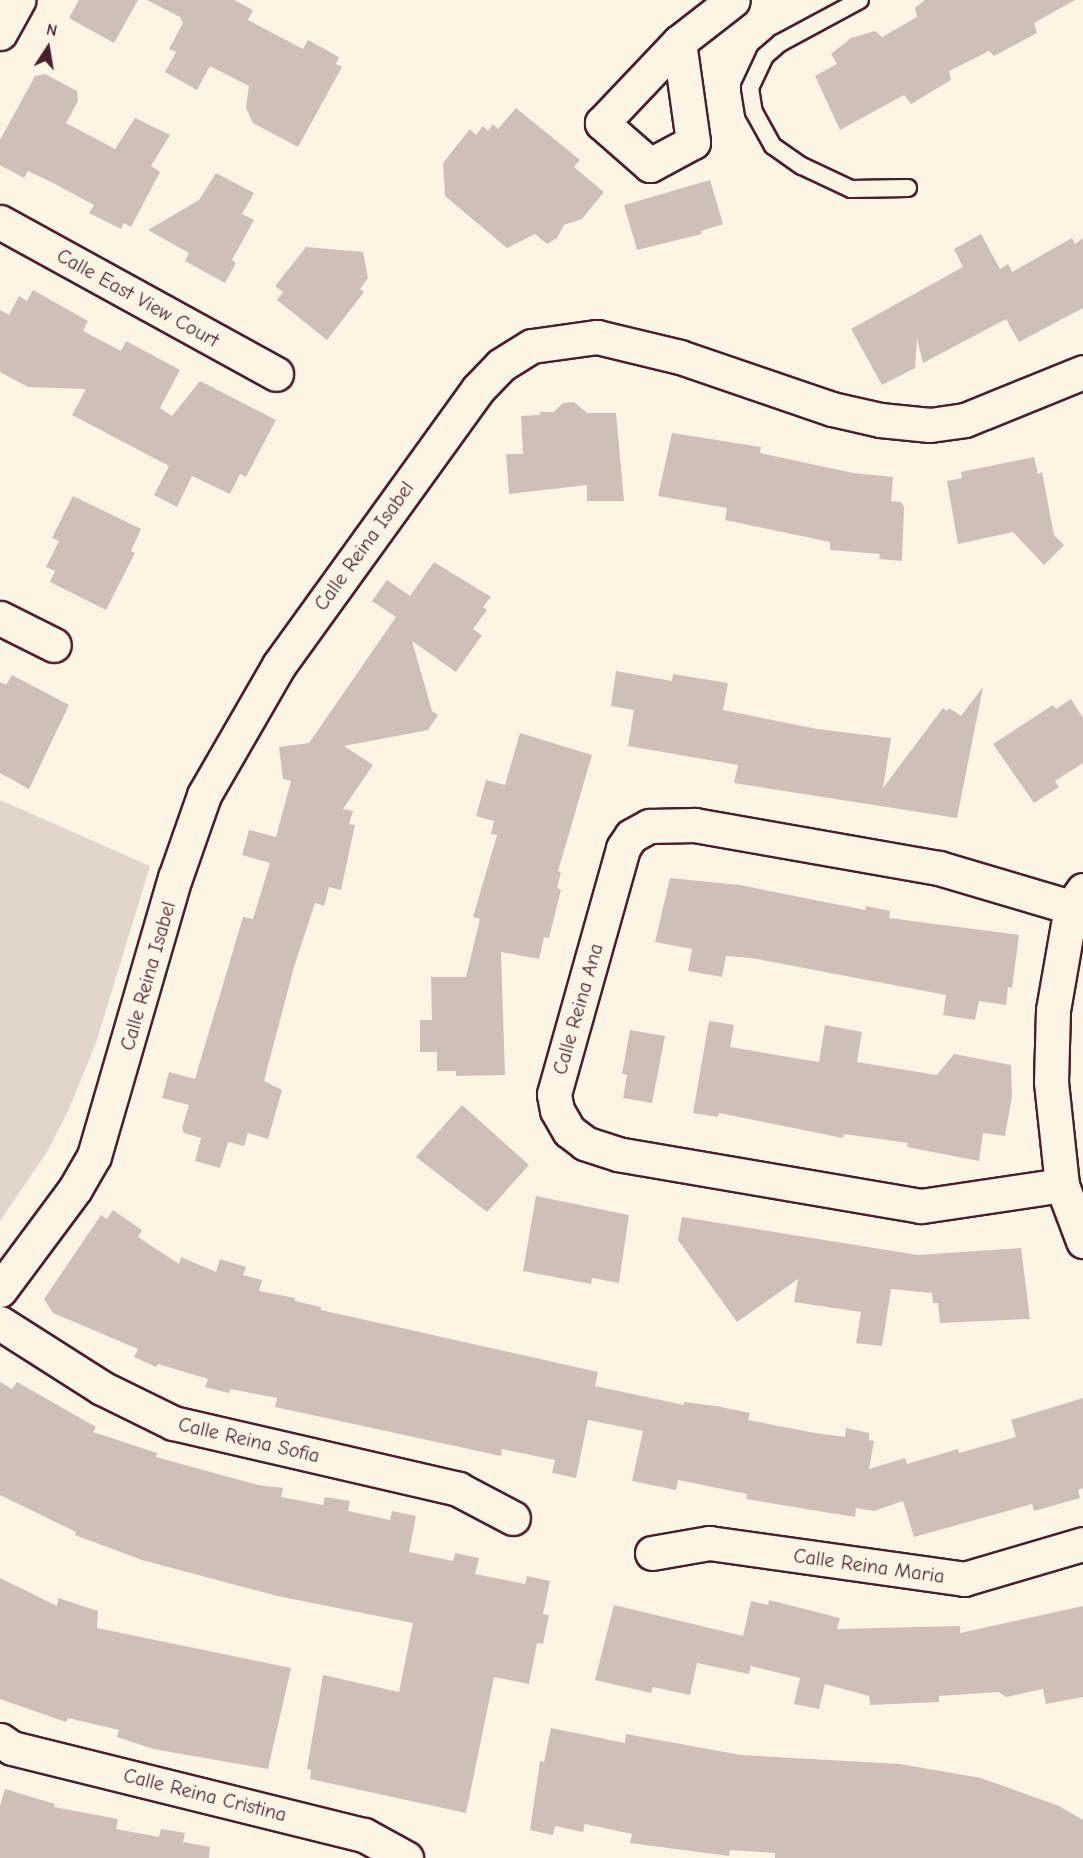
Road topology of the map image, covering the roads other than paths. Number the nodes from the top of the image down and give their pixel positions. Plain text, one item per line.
1 (18, 0) edge
2 (733, 0) edge
3 (860, 0) edge
4 (0, 33) edge
5 (679, 42) dead end
6 (908, 188) dead end
7 (0, 222) edge
8 (1083, 372) edge
9 (276, 374) dead end
10 (0, 618) edge
11 (54, 645) dead end
12 (1077, 899) edge
13 (1062, 1185) junction
14 (1083, 1241) edge
15 (0, 1290) edge
16 (0, 1323) edge
17 (513, 1518) dead end
18 (1083, 1544) edge
19 (652, 1553) dead end
20 (0, 1740) edge
21 (406, 1858) edge

1 - 4 street
2 - 5 street
3 - 6 lane
7 - 9 street, Calle East View Court
8 - 15 street, Calle Reina Isabel
10 - 11 street
12 - 13 street
12 - 13 street, Calle Reina Ana
13 - 14 street
16 - 17 street, Calle Reina Sofia
18 - 19 street, Calle Reina Maria
20 - 21 street, Calle Reina Cristina

